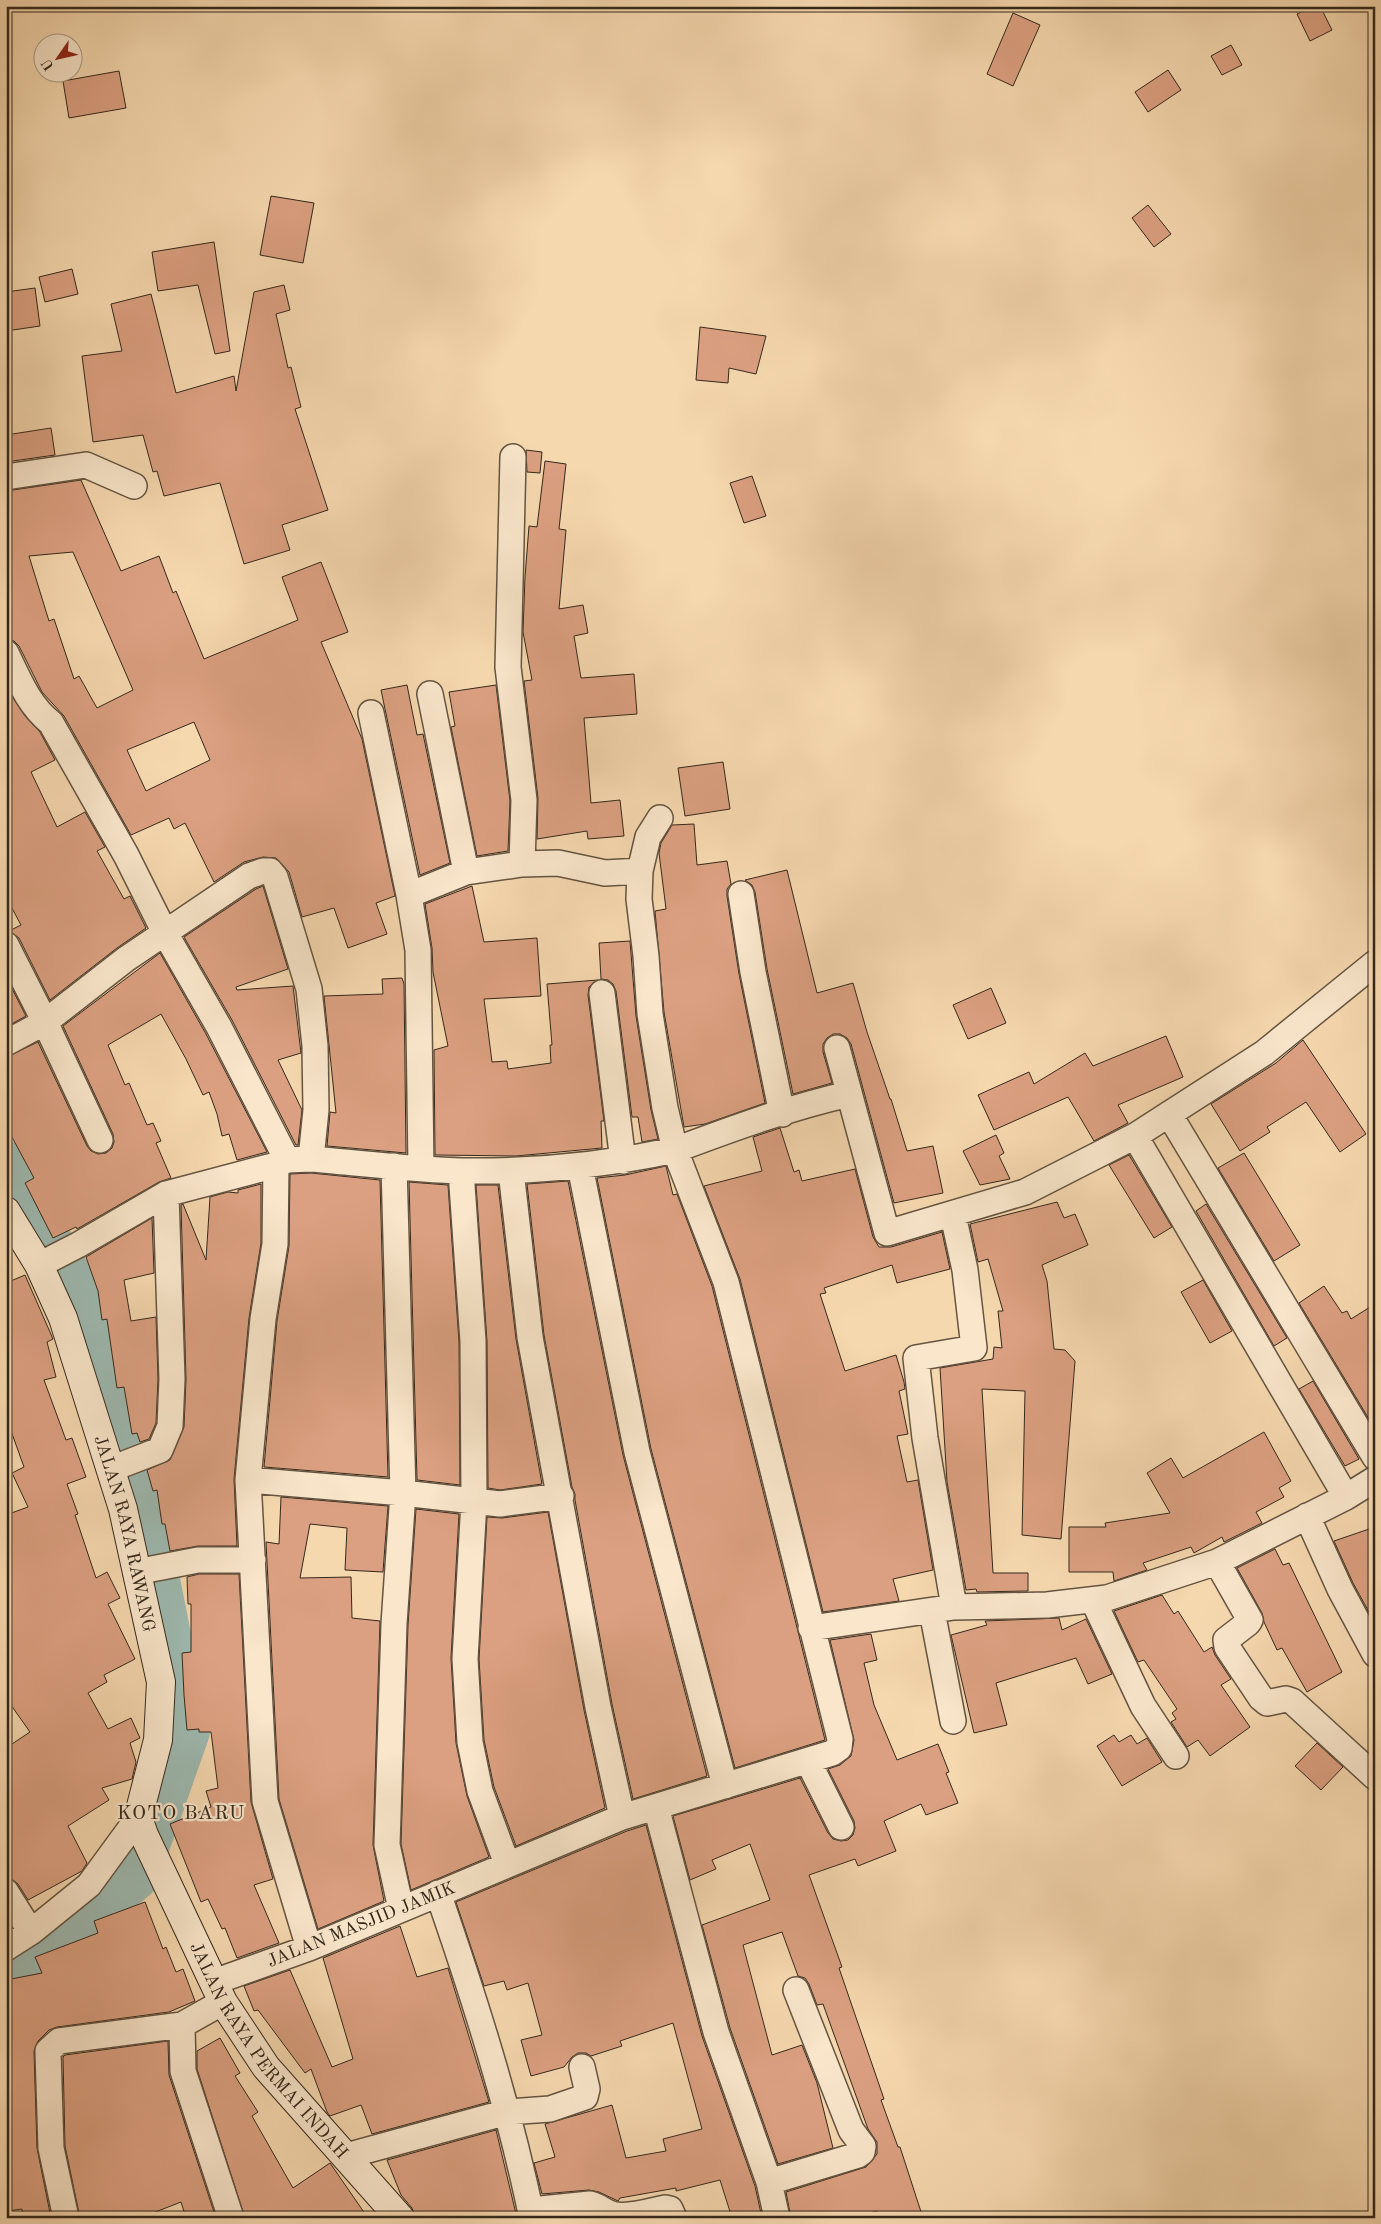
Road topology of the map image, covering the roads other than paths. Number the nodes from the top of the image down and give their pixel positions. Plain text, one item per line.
1 (513, 457) dead end
2 (6, 478) edge
3 (134, 486) dead end
4 (6, 653) edge
5 (430, 694) dead end
6 (371, 714) dead end
7 (660, 818) dead end
8 (522, 864) junction
9 (640, 871) junction
10 (466, 872) junction
11 (741, 894) dead end
12 (409, 895) junction
13 (165, 933) junction
14 (6, 945) edge
15 (1375, 963) edge
16 (602, 993) dead end
17 (46, 1022) junction
18 (6, 1043) edge
19 (837, 1048) dead end
20 (849, 1094) junction
21 (782, 1114) junction
22 (1169, 1114) junction
23 (1135, 1136) junction
24 (100, 1140) dead end
25 (675, 1150) junction
26 (292, 1161) junction
27 (623, 1161) junction
28 (394, 1166) junction
29 (580, 1166) junction
30 (421, 1168) junction
31 (461, 1171) junction
32 (511, 1171) junction
33 (166, 1194) junction
34 (953, 1215) junction
35 (10, 1226) edge
36 (44, 1262) junction
37 (1375, 1456) edge
38 (111, 1469) junction
39 (1375, 1479) edge
40 (248, 1480) junction
41 (403, 1493) junction
42 (561, 1496) junction
43 (1346, 1496) junction
44 (474, 1501) junction
45 (1307, 1516) junction
46 (253, 1560) junction
47 (1217, 1562) junction
48 (142, 1572) junction
49 (1093, 1600) junction
50 (943, 1609) junction
51 (811, 1628) junction
52 (1375, 1654) edge
53 (953, 1721) dead end
54 (1176, 1756) dead end
55 (808, 1761) junction
56 (1375, 1777) edge
57 (725, 1786) junction
58 (656, 1807) junction
59 (622, 1817) junction
60 (141, 1826) junction
61 (841, 1827) dead end
62 (507, 1864) junction
63 (6, 1892) edge
64 (438, 1894) junction
65 (402, 1909) junction
66 (31, 1932) junction
67 (6, 1948) edge
68 (310, 1948) junction
69 (796, 1990) dead end
70 (219, 1992) junction
71 (182, 2025) junction
72 (582, 2067) dead end
73 (507, 2112) junction
74 (346, 2156) junction
75 (769, 2182) junction
76 (531, 2214) edge
77 (66, 2218) edge
78 (231, 2218) edge
79 (400, 2218) edge
80 (674, 2218) edge
81 (777, 2218) edge

1 - 8 street
2 - 3 street
4 - 13 street
5 - 10 street
6 - 12 street
7 - 9 street
8 - 9 street
8 - 10 street
9 - 25 street
10 - 12 street
11 - 21 street
12 - 30 street
13 - 17 street
13 - 26 street
13 - 26 street
14 - 17 street
15 - 22 street
16 - 27 street
17 - 18 street
17 - 24 street
19 - 20 street
20 - 21 street
20 - 34 street
21 - 25 street
22 - 23 street
22 - 37 street
23 - 34 street
23 - 43 street
25 - 27 street
25 - 51 street
26 - 28 street
26 - 33 street
26 - 40 street
27 - 29 street
28 - 30 street
28 - 41 street
29 - 32 street
29 - 57 street
30 - 31 street
31 - 32 street
31 - 44 street
32 - 42 street
33 - 36 street
33 - 38 street
34 - 50 street
35 - 36 main road, JALAN RAYA RAWANG
36 - 38 main road, JALAN RAYA RAWANG
38 - 48 main road, JALAN RAYA RAWANG
39 - 43 street
40 - 41 street
40 - 46 street
41 - 44 street
41 - 65 street
42 - 44 street
42 - 59 street
43 - 45 street
44 - 62 street
45 - 47 street
45 - 52 street
46 - 48 street
46 - 68 street
47 - 49 street
47 - 56 street
48 - 60 main road, JALAN RAYA RAWANG
49 - 50 street
49 - 54 street
50 - 51 street
50 - 53 street
51 - 55 street, JALAN MASJID JAMIK
55 - 57 street, JALAN MASJID JAMIK
55 - 61 street
57 - 58 street, JALAN MASJID JAMIK
58 - 59 street, JALAN MASJID JAMIK
58 - 75 street
59 - 62 street, JALAN MASJID JAMIK
60 - 66 street
60 - 70 main road, JALAN RAYA PERMAI INDAH
62 - 64 street, JALAN MASJID JAMIK
63 - 66 street
64 - 65 street, JALAN MASJID JAMIK
64 - 73 street
65 - 68 street, JALAN MASJID JAMIK
66 - 67 street
68 - 70 street, JALAN MASJID JAMIK
69 - 75 street
70 - 71 street, JALAN MASJID JAMIK
70 - 74 main road, JALAN RAYA PERMAI INDAH
71 - 77 street
71 - 78 street
72 - 73 street
73 - 74 street
73 - 76 street
74 - 79 main road, JALAN RAYA PERMAI INDAH
75 - 81 street
76 - 80 street

